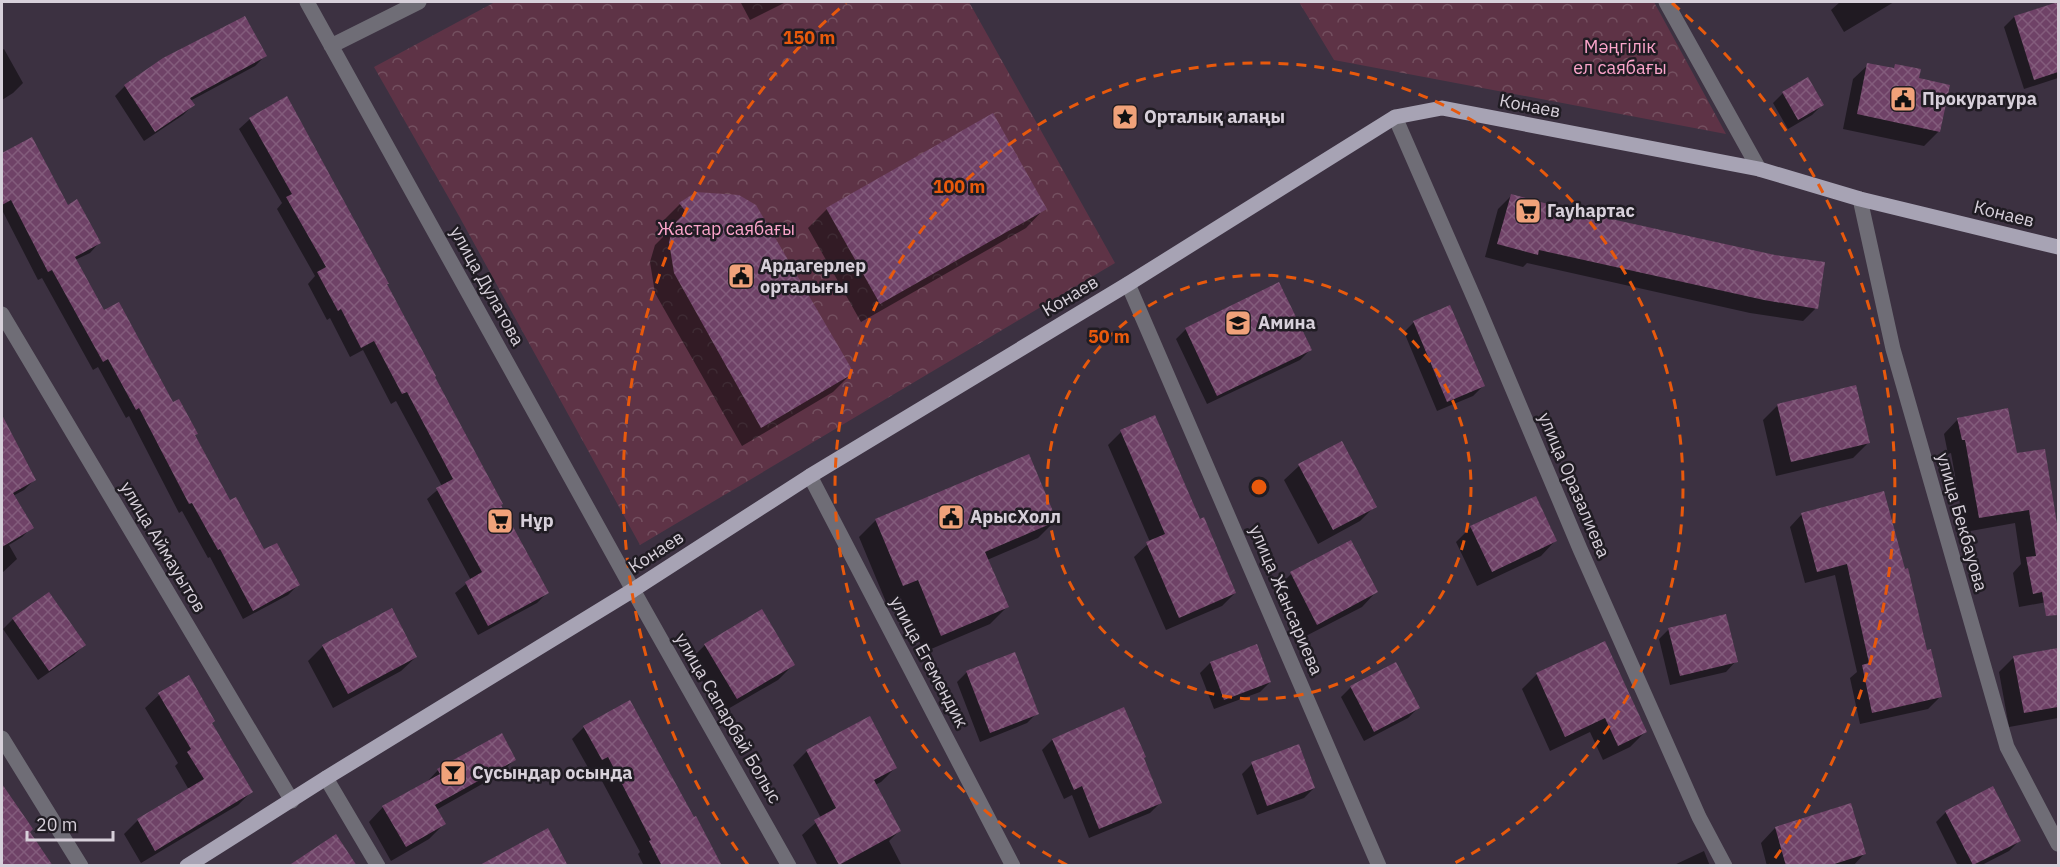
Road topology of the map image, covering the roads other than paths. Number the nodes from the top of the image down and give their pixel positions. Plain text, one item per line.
1 (307, 2) edge
2 (419, 2) edge
3 (1666, 2) edge
4 (331, 46) junction
5 (1395, 117) junction
6 (1759, 169) junction
7 (1860, 199) junction
8 (2058, 247) edge
9 (1128, 284) junction
10 (2, 314) edge
11 (810, 476) junction
12 (633, 590) junction
13 (2, 738) edge
14 (326, 778) junction
15 (291, 801) junction
16 (2058, 844) edge
17 (81, 866) edge
18 (187, 866) edge
19 (378, 866) edge
20 (789, 866) edge
21 (1013, 866) edge
22 (1379, 866) edge
23 (1725, 866) edge

1 - 4 street, улица Дулатова
2 - 4 street
3 - 6 street
4 - 12 street, улица Дулатова
5 - 6 main road, Конаев
5 - 9 main road, Конаев
5 - 23 street, улица Оразалиева
6 - 7 main road, Конаев
7 - 8 main road, Конаев
7 - 16 street, улица Бекбауова
9 - 11 main road, Конаев
9 - 22 street, улица Жансариева
10 - 15 street, улица Аймауытов
11 - 12 main road, Конаев
11 - 21 street, улица Егемендик
12 - 14 main road, Конаев
12 - 20 street, улица Cапарбай Болыс
13 - 17 street
14 - 15 main road, Конаев
14 - 19 street
15 - 18 main road, Конаев

